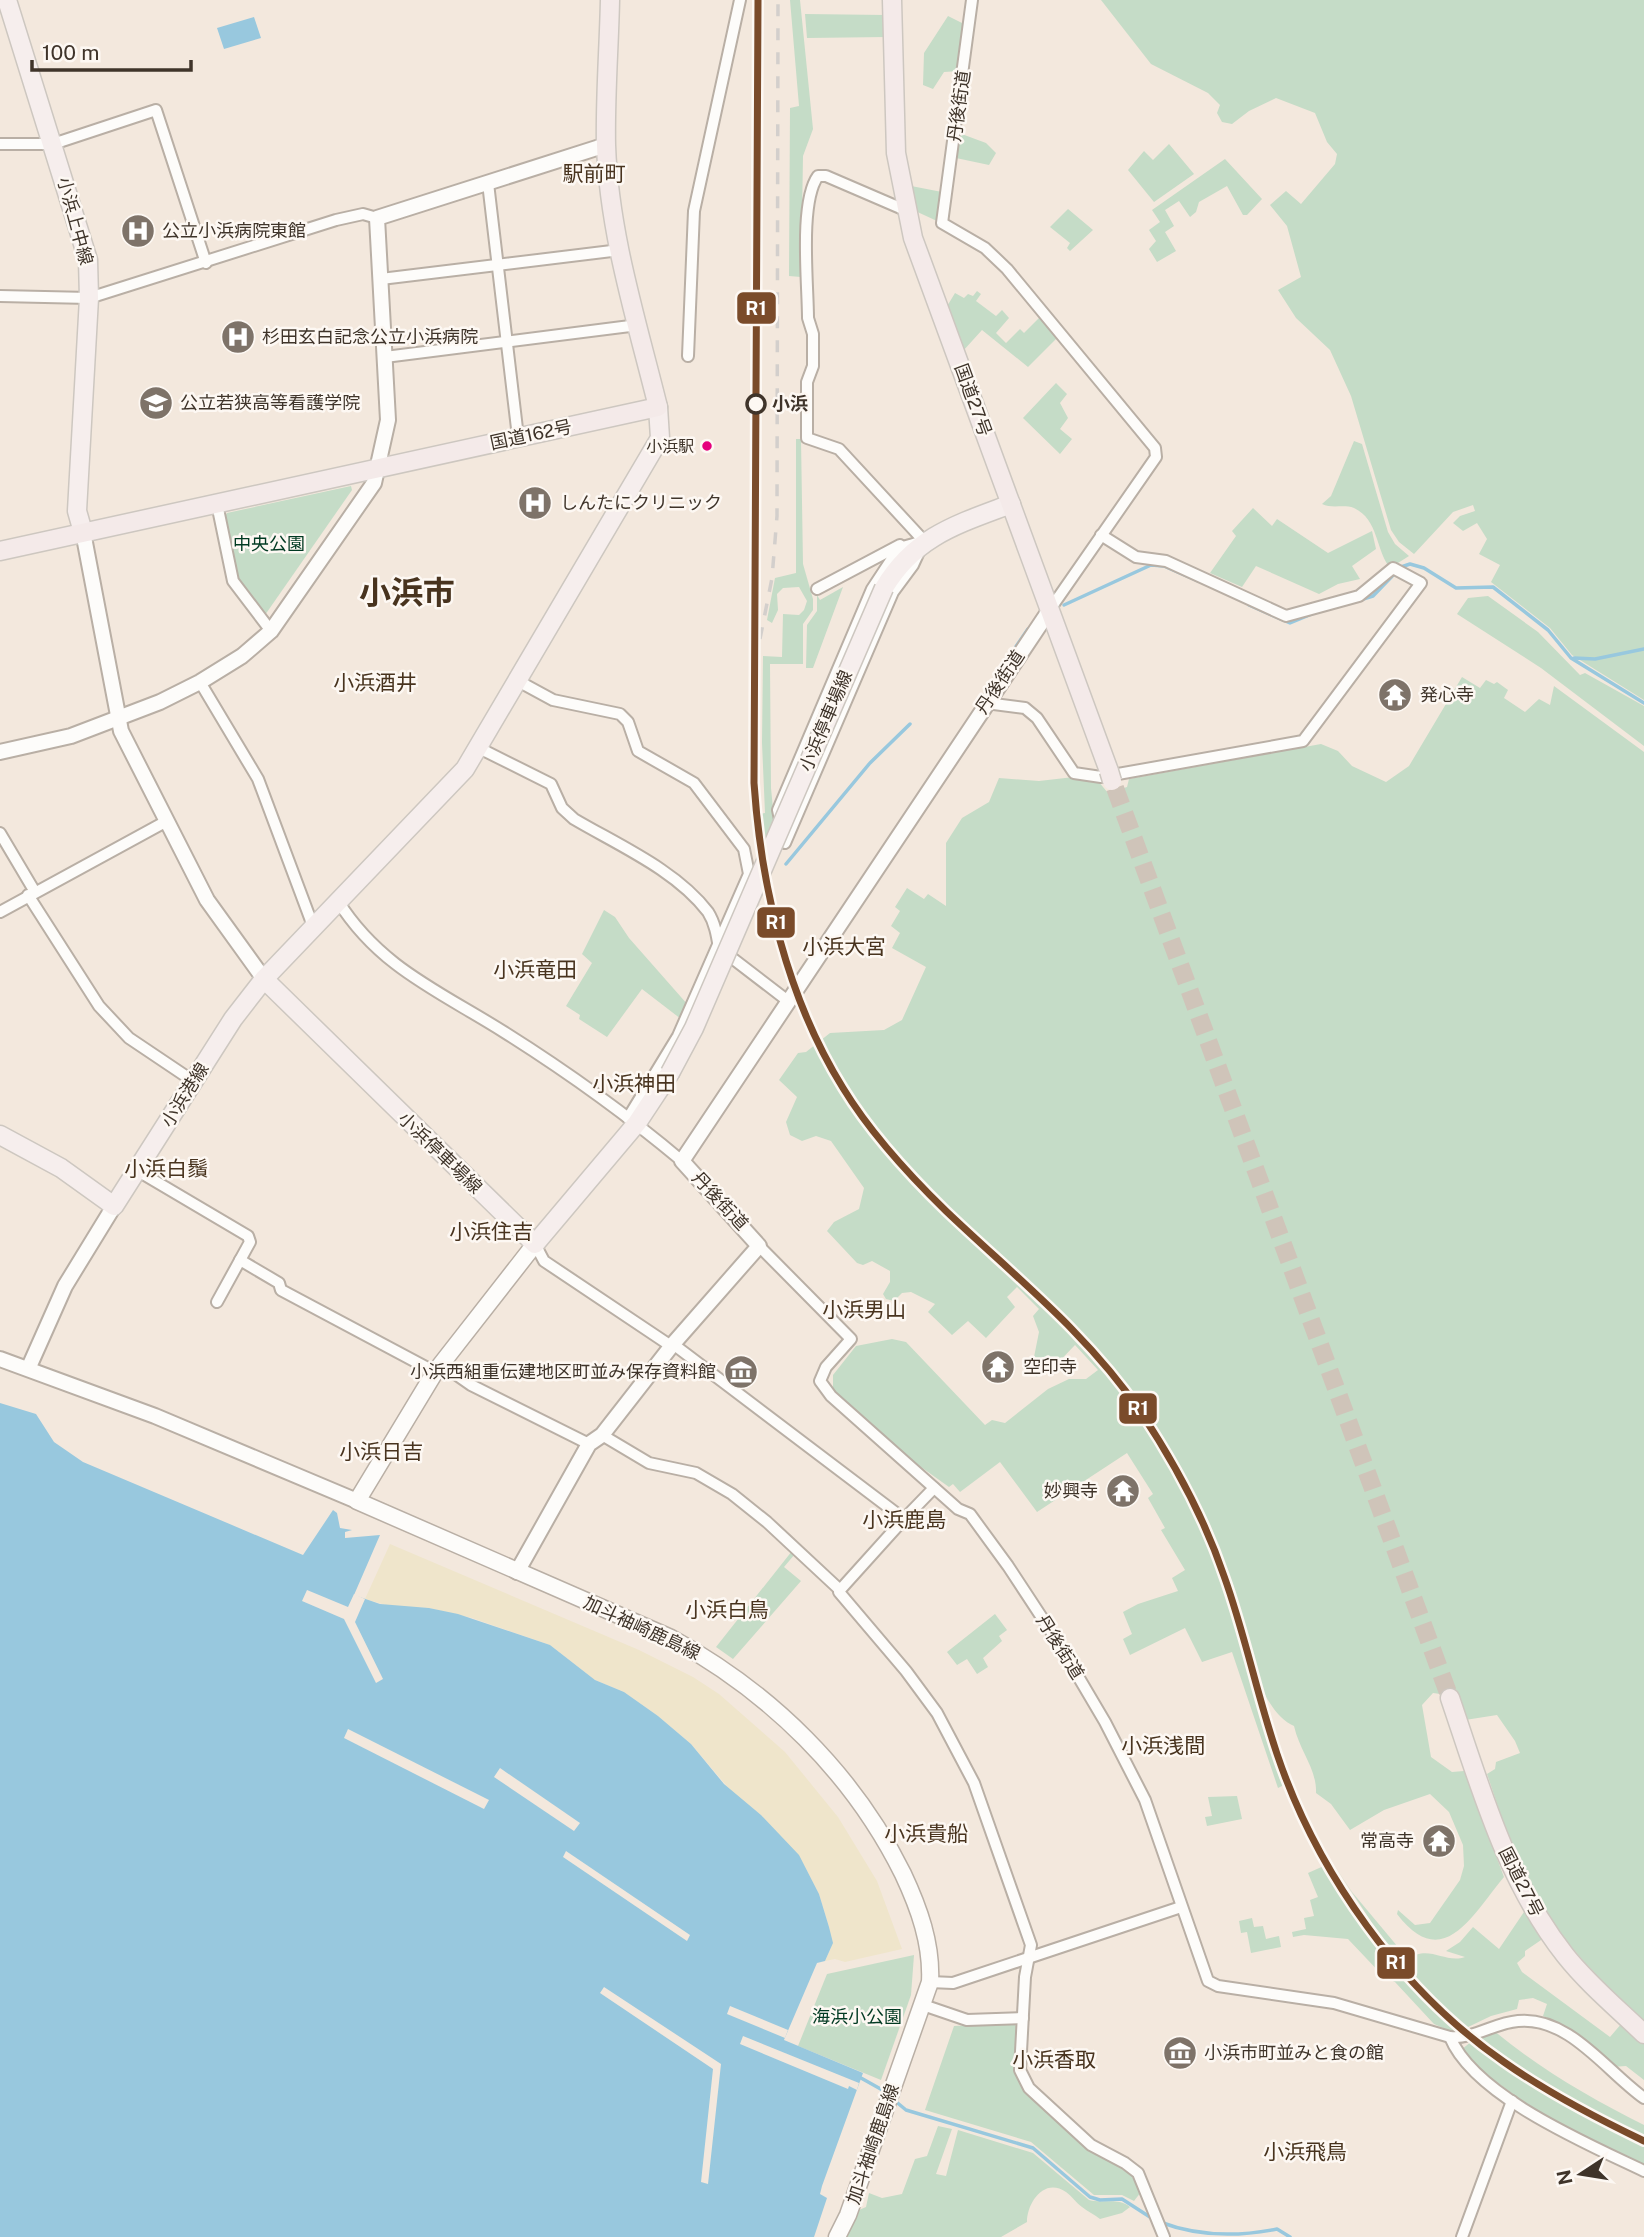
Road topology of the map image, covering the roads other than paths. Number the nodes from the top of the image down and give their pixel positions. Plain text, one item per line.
1 (610, 0) edge
2 (740, 0) edge
3 (892, 0) edge
4 (972, 0) edge
5 (6, 14) edge
6 (0, 144) edge
7 (53, 144) junction
8 (606, 145) junction
9 (488, 183) junction
10 (905, 210) junction
11 (377, 218) junction
12 (620, 250) junction
13 (206, 263) junction
14 (498, 264) junction
15 (381, 279) junction
16 (0, 296) edge
17 (89, 298) junction
18 (638, 325) junction
19 (507, 342) junction
20 (688, 356) dead end
21 (385, 357) junction
22 (658, 407) junction
23 (518, 437) junction
24 (377, 468) junction
25 (217, 504) junction
26 (1012, 504) junction
27 (83, 532) junction
28 (1101, 535) junction
29 (924, 541) junction
30 (0, 551) edge
31 (817, 589) dead end
32 (1051, 608) junction
33 (271, 631) junction
34 (518, 681) junction
35 (200, 682) junction
36 (986, 704) junction
37 (120, 718) junction
38 (479, 748) junction
39 (0, 752) edge
40 (1112, 780) tunnel mouth
41 (165, 822) junction
42 (0, 833) edge
43 (32, 893) junction
44 (338, 901) junction
45 (0, 912) edge
46 (313, 926) junction
47 (719, 948) junction
48 (264, 979) junction
49 (788, 1001) junction
50 (193, 1081) junction
51 (632, 1121) junction
52 (0, 1135) edge
53 (682, 1161) junction
54 (138, 1171) junction
55 (114, 1206) junction
56 (535, 1244) junction
57 (759, 1246) junction
58 (240, 1260) junction
59 (217, 1301) dead end
60 (672, 1345) junction
61 (0, 1359) edge
62 (29, 1367) junction
63 (438, 1368) junction
64 (603, 1435) junction
65 (589, 1444) junction
66 (934, 1488) junction
67 (357, 1501) junction
68 (904, 1519) junction
69 (517, 1572) junction
70 (839, 1592) dead end
71 (1450, 1698) tunnel mouth
72 (1181, 1907) junction
73 (1030, 1955) junction
74 (930, 1982) junction
75 (923, 2005) junction
76 (1023, 2018) junction
77 (1644, 2034) edge
78 (1450, 2037) junction
79 (1644, 2098) edge
80 (1513, 2101) junction
81 (1644, 2171) edge
82 (1163, 2233) edge
83 (837, 2237) edge
84 (1462, 2237) edge

1 - 8 highway
2 - 20 street
3 - 10 highway, 国道27号
4 - 28 street, 丹後街道
5 - 7 main road, 小浜上中線
6 - 7 street
7 - 13 street
7 - 17 main road, 小浜上中線
8 - 9 street
8 - 12 highway
9 - 11 street
9 - 14 street
10 - 26 highway, 国道27号
10 - 29 street
11 - 13 street
11 - 15 street
12 - 14 street
12 - 18 highway
13 - 17 street
14 - 15 street
14 - 19 street
15 - 21 street
16 - 17 street
17 - 27 main road, 小浜上中線
18 - 19 street
18 - 22 highway
19 - 21 street
19 - 23 street
21 - 24 street
22 - 23 highway, 国道162号
22 - 34 main road
23 - 24 highway, 国道162号
24 - 25 highway, 国道162号
24 - 33 street
25 - 27 highway, 国道162号
25 - 33 street
26 - 29 main road, 小浜停車場線
26 - 32 highway, 国道27号
27 - 30 highway, 国道162号
27 - 37 street
28 - 32 street, 丹後街道
28 - 36 street
29 - 29 street
29 - 31 street
29 - 51 main road, 小浜停車場線, bridge
32 - 36 street, 丹後街道
32 - 40 highway, 国道27号
33 - 35 street
34 - 38 main road
34 - 47 street
35 - 37 street
35 - 46 street
36 - 49 street, 丹後街道
37 - 39 street
37 - 41 street
38 - 44 main road
38 - 47 street
41 - 43 street
41 - 48 street
42 - 43 street
43 - 45 street
43 - 50 street
44 - 46 main road
44 - 51 street
46 - 48 main road
47 - 49 street
47 - 51 street
48 - 50 main road, 小浜港線
48 - 56 main road, 小浜停車場線
49 - 53 street, 丹後街道
50 - 54 main road, 小浜港線
51 - 53 street
51 - 56 main road, 小浜停車場線
52 - 55 main road
53 - 57 street, 丹後街道
54 - 55 main road, 小浜港線
54 - 58 street
55 - 62 street
56 - 60 street
56 - 63 main road
57 - 60 street, 丹後街道
57 - 66 street, 丹後街道
58 - 59 street
58 - 63 street
60 - 64 street, 丹後街道
60 - 68 street
61 - 62 street
62 - 67 street
63 - 65 street
63 - 67 main road
64 - 65 street, 丹後街道
64 - 68 street
65 - 69 street
66 - 68 street
66 - 72 street, 丹後街道
67 - 69 main road, 加斗袖崎鹿島線
69 - 74 main road, 加斗袖崎鹿島線
70 - 73 street
71 - 77 highway, 国道27号
72 - 73 street
72 - 78 street, 丹後街道
73 - 74 street
73 - 76 street
74 - 75 main road, 加斗袖崎鹿島線
75 - 76 street
75 - 83 main road, 加斗袖崎鹿島線
76 - 82 street
78 - 79 street
78 - 80 street
80 - 81 street
80 - 84 street

